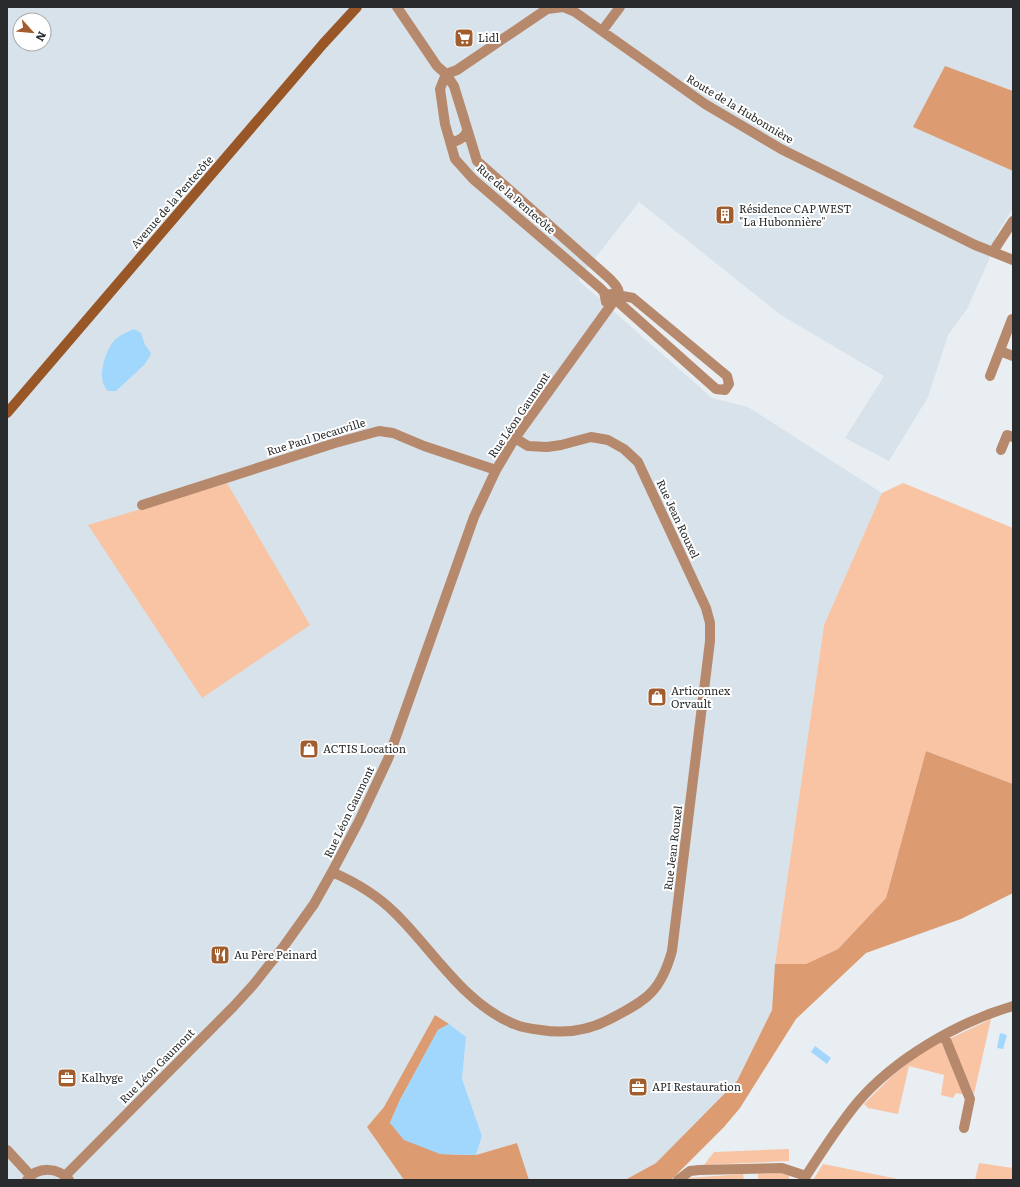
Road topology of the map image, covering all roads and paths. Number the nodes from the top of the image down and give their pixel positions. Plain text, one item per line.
1 (357, 7) edge
2 (397, 7) edge
3 (620, 7) edge
4 (602, 31) junction
5 (446, 74) junction
6 (446, 127) junction
7 (466, 127) junction
8 (449, 138) junction
9 (1013, 222) edge
10 (994, 252) junction
11 (1013, 260) edge
12 (617, 293) junction
13 (605, 294) junction
14 (604, 315) junction
15 (1012, 319) dead end
16 (1000, 351) junction
17 (1013, 356) edge
18 (990, 376) dead end
19 (7, 413) edge
20 (1013, 437) edge
21 (515, 438) junction
22 (1001, 450) dead end
23 (496, 470) junction
24 (142, 505) dead end
25 (332, 872) junction
26 (1013, 1006) edge
27 (944, 1035) junction
28 (964, 1128) dead end
29 (7, 1150) edge
30 (29, 1178) edge
31 (67, 1178) edge
32 (805, 1178) edge
33 (678, 1180) edge

1 - 19 main road, Avenue de la Pentecôte
2 - 5 street
3 - 4 street
4 - 5 street, Route de la Hubonnière
4 - 10 street, Route de la Hubonnière
5 - 6 street, Rue de la Pentecôte
5 - 7 street, Rue de la Pentecôte
6 - 7 street
6 - 8 street, Rue de la Pentecôte
7 - 8 street
7 - 12 street, Rue de la Pentecôte
8 - 13 street, Rue de la Pentecôte
9 - 10 street
10 - 11 street, Route de la Hubonnière
12 - 12 street, Rue de la Pentecôte
12 - 13 street, Rue de la Pentecôte
12 - 14 street, Rue Léon Gaumont
13 - 14 street
14 - 21 street, Rue Léon Gaumont
15 - 16 street
16 - 17 street
16 - 18 street
20 - 22 street
21 - 23 street, Rue Léon Gaumont
21 - 25 street, Rue Jean Rouxel
23 - 24 street, Rue Paul Decauville
23 - 25 street, Rue Léon Gaumont
25 - 31 street, Rue Léon Gaumont
26 - 27 street
27 - 28 street
27 - 32 street
29 - 30 street
30 - 31 street
32 - 33 street

